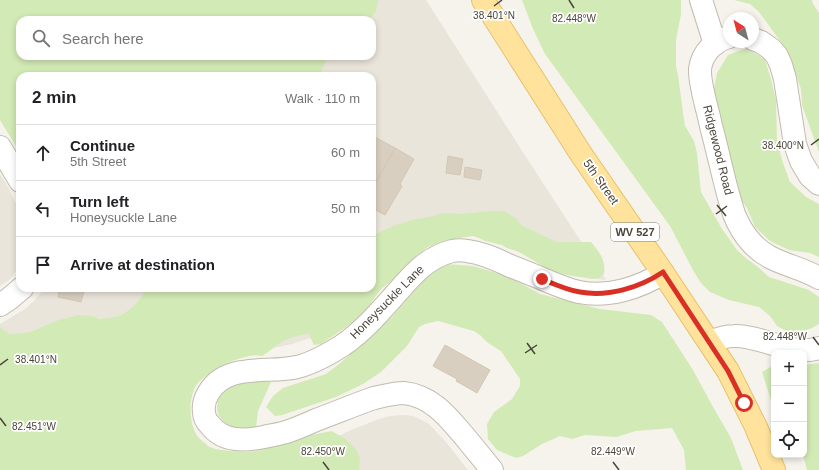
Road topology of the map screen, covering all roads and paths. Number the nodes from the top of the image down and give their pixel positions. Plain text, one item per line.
1 (483, 0) edge
2 (701, 0) edge
3 (722, 40) edge
4 (759, 41) edge
5 (0, 147) edge
6 (16, 174) edge
7 (819, 184) edge
8 (663, 272) junction
9 (819, 278) edge
10 (17, 292) edge
11 (0, 305) edge
12 (710, 342) junction
13 (819, 348) edge
14 (492, 470) edge
15 (774, 470) edge

1 - 8 main road, 5th Street / WV 527
2 - 3 street
3 - 9 street, Ridgewood Road
4 - 7 street
5 - 6 street
8 - 12 main road, 5th Street / WV 527
8 - 14 street, Honeysuckle Lane
10 - 11 street
12 - 13 street
12 - 15 main road, 5th Street / WV 527

